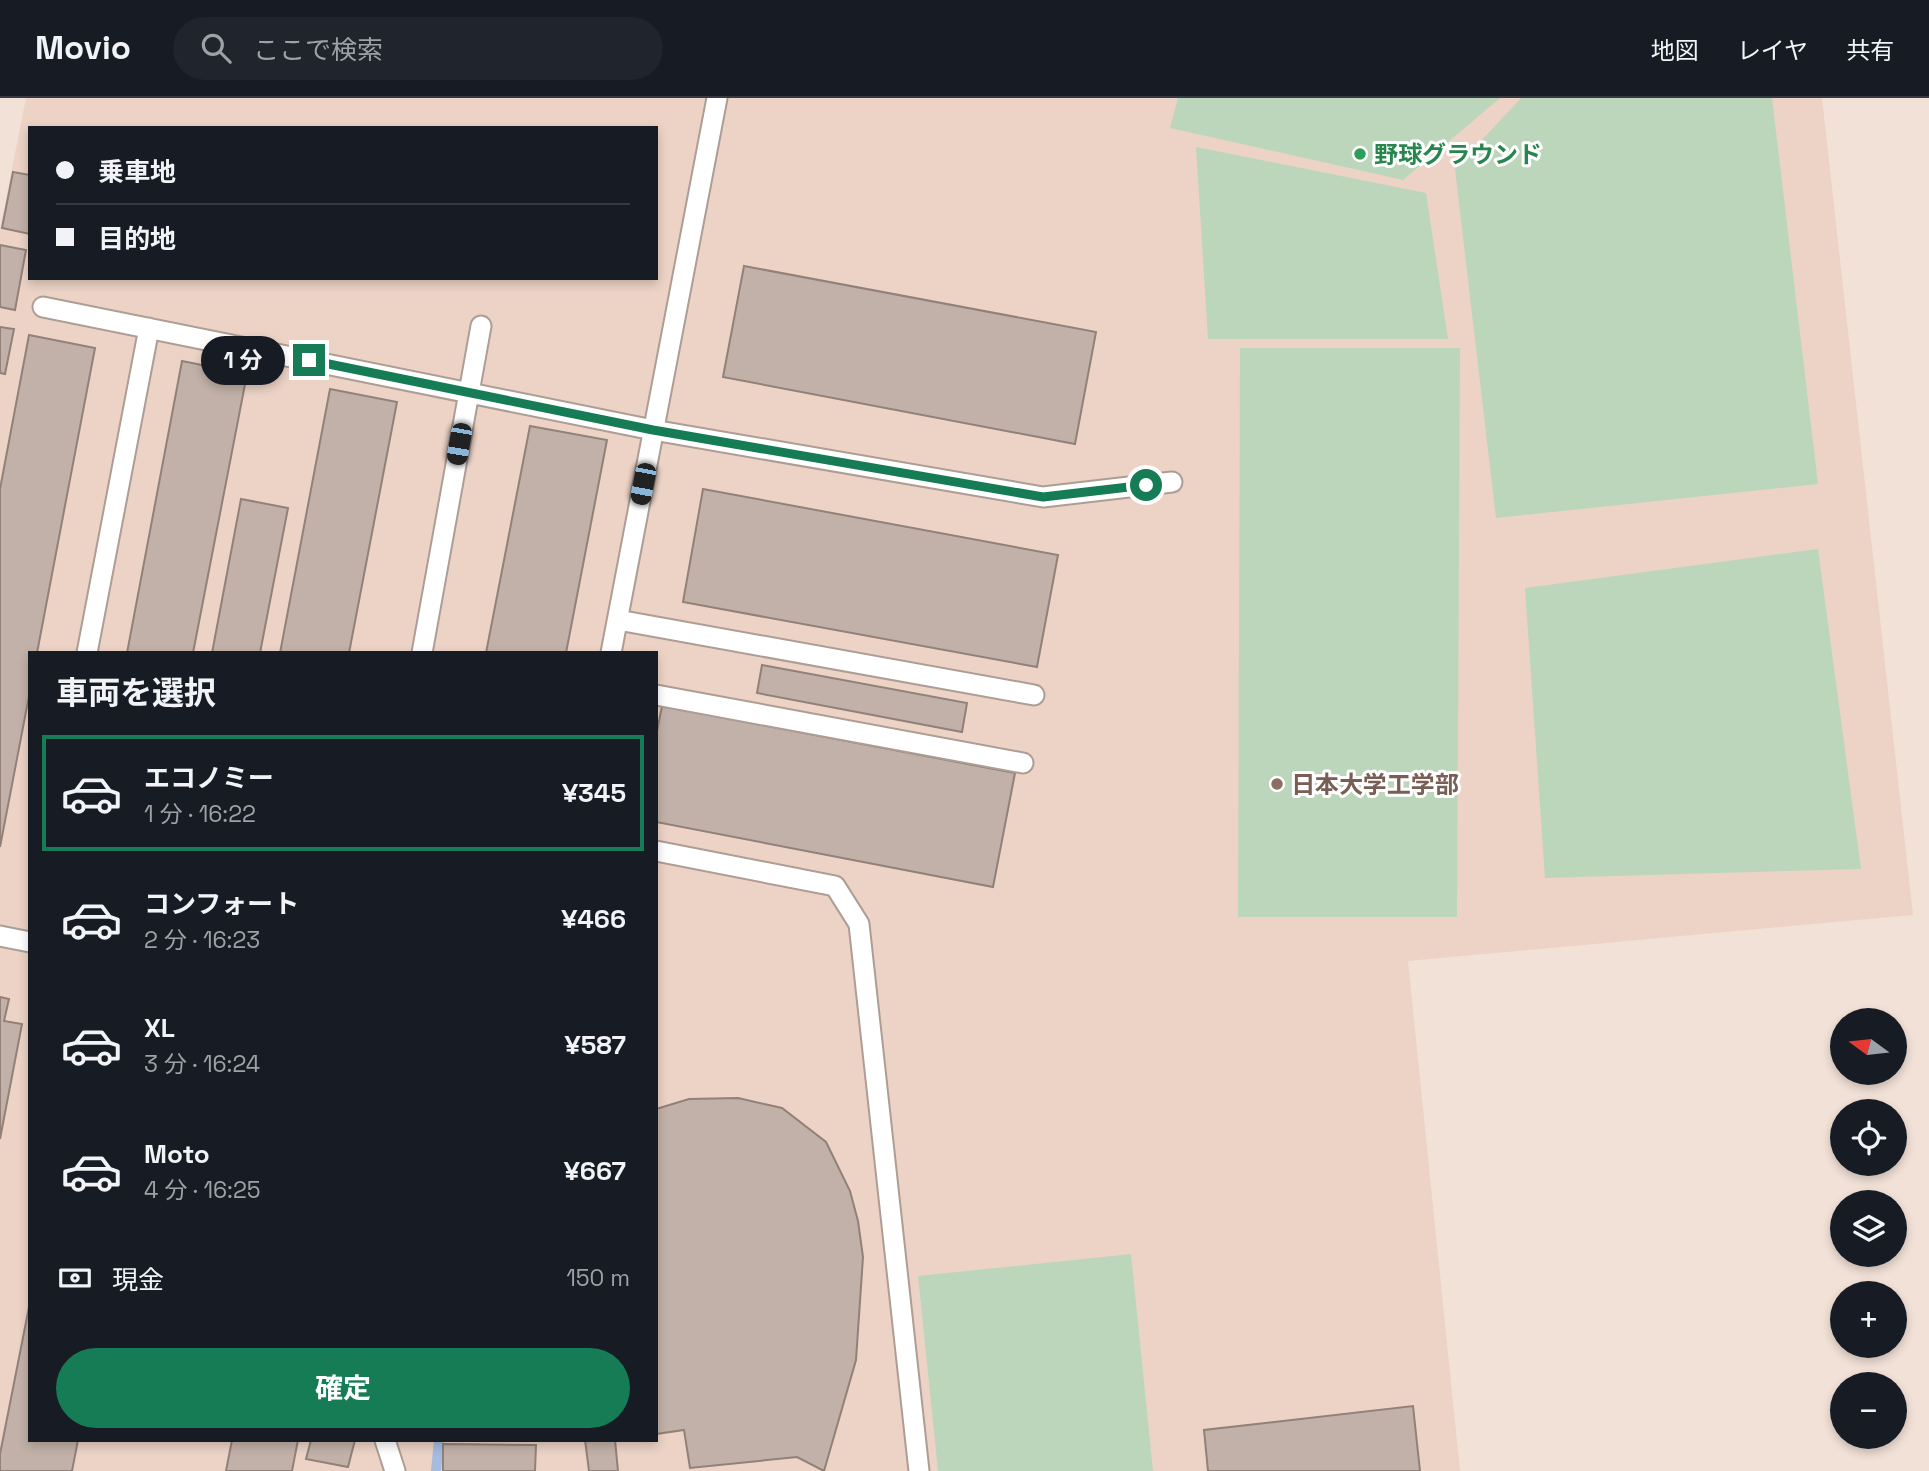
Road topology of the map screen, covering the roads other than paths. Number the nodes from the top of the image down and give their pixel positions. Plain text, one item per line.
1 (717, 98) edge
2 (43, 307) dead end
3 (481, 326) dead end
4 (149, 328) junction
5 (469, 393) junction
6 (653, 430) junction
7 (1172, 482) dead end
8 (618, 620) junction
9 (87, 651) edge
10 (422, 651) edge
11 (611, 651) edge
12 (658, 695) edge
13 (1034, 695) dead end
14 (1023, 763) dead end
15 (658, 851) edge
16 (0, 936) edge
17 (28, 942) edge
18 (386, 1442) edge
19 (395, 1471) edge
20 (919, 1471) edge

1 - 6 lane
2 - 4 lane
3 - 5 lane
4 - 5 lane
4 - 9 lane
5 - 6 lane
5 - 10 lane
6 - 7 lane
6 - 8 lane
8 - 11 lane
8 - 13 lane
12 - 14 lane
15 - 20 lane
16 - 17 lane
18 - 19 lane

